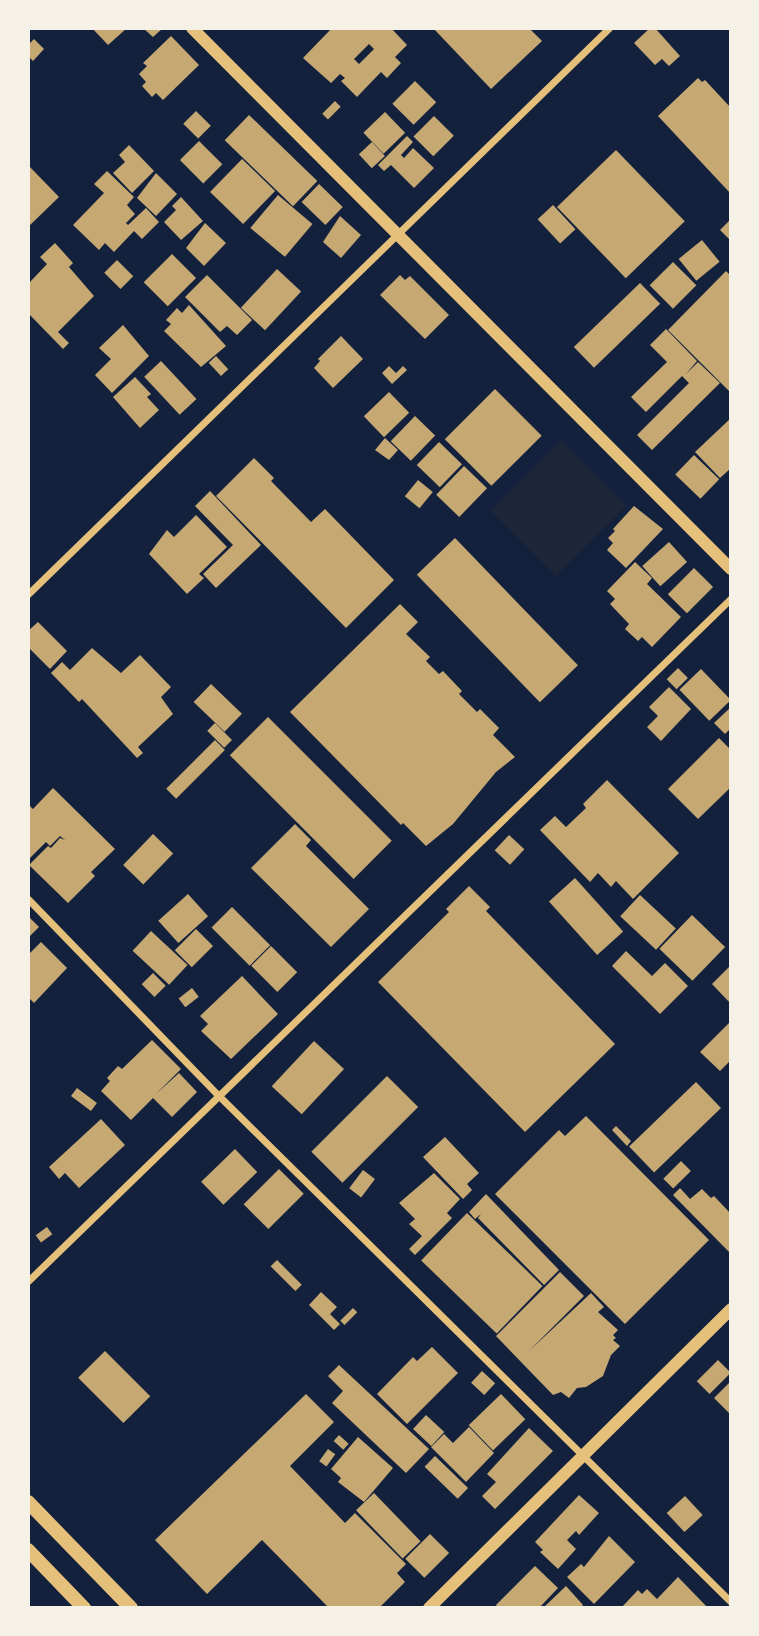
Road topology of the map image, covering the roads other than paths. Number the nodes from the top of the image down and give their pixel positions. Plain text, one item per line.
1 (192, 28) edge
2 (609, 28) edge
3 (397, 235) junction
4 (731, 569) edge
5 (28, 594) edge
6 (731, 598) edge
7 (28, 899) edge
8 (217, 1094) junction
9 (28, 1281) edge
10 (731, 1309) edge
11 (583, 1455) junction
12 (28, 1502) edge
13 (28, 1550) edge
14 (731, 1602) edge
15 (84, 1608) edge
16 (131, 1608) edge
17 (429, 1608) edge

1 - 3 street
2 - 3 street
3 - 4 street
3 - 5 street
6 - 8 street
7 - 8 street
8 - 9 street
8 - 11 street
10 - 11 street
11 - 14 street
11 - 17 street
12 - 16 main road
13 - 15 main road

